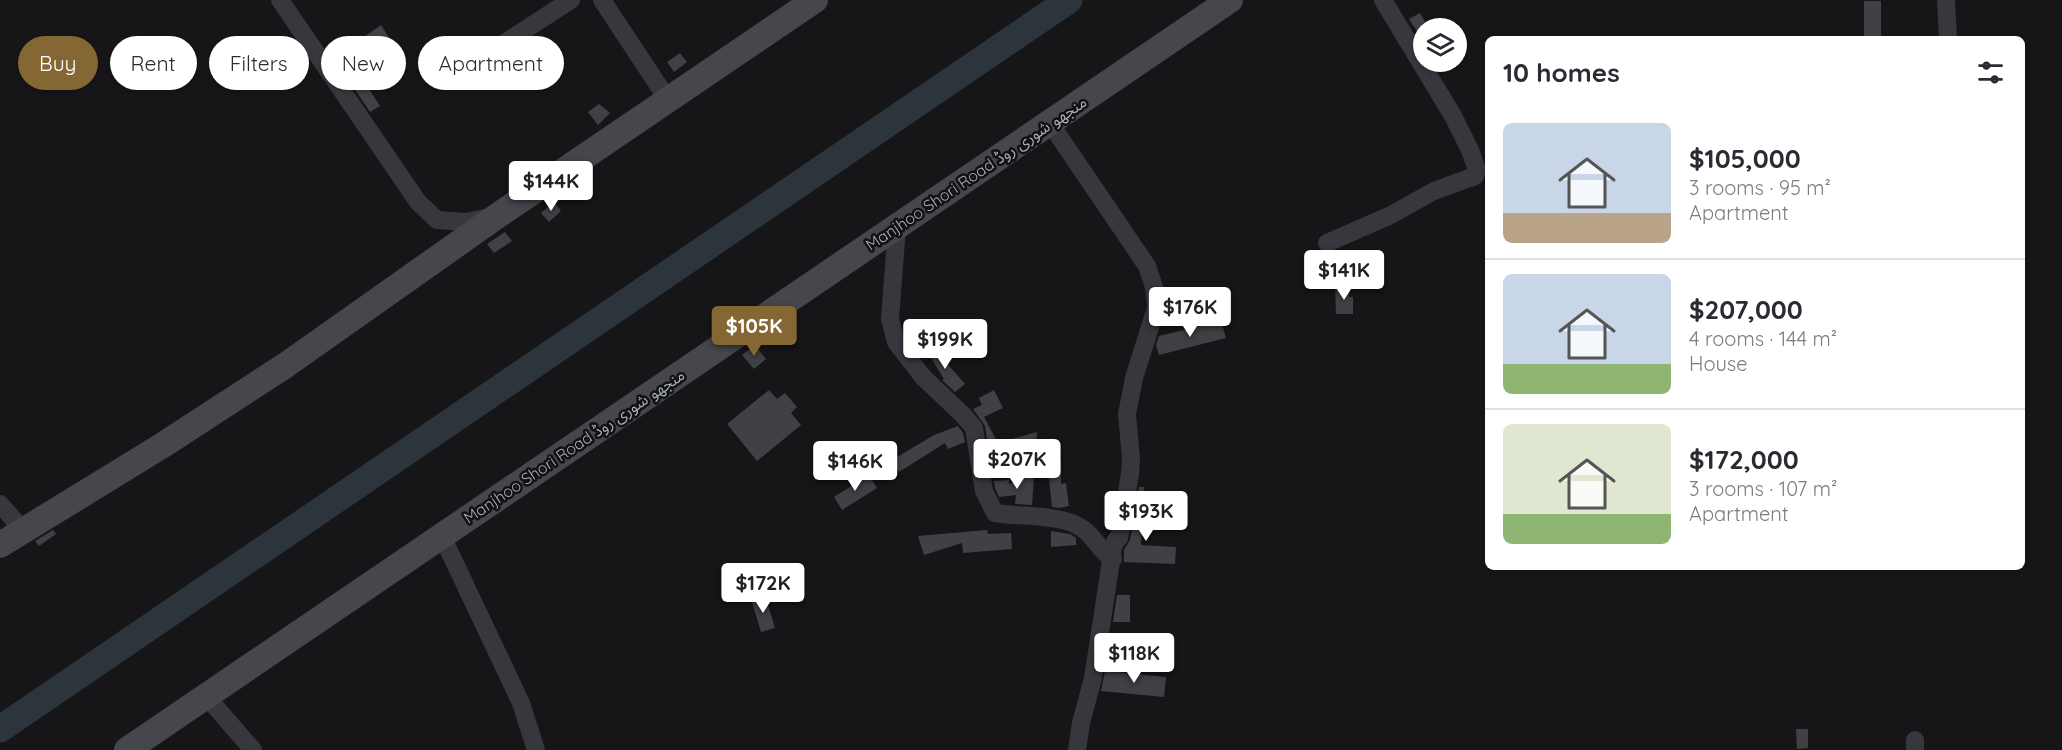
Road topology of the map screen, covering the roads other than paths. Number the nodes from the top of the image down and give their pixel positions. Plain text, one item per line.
1 (280, 0) edge
2 (571, 0) edge
3 (602, 0) edge
4 (815, 0) edge
5 (1230, 0) edge
6 (1383, 0) edge
7 (1946, 0) edge
8 (515, 36) edge
9 (1948, 36) edge
10 (668, 100) junction
11 (1050, 123) junction
12 (498, 216) junction
13 (897, 226) junction
14 (1327, 243) dead end
15 (0, 504) edge
16 (23, 530) junction
17 (442, 536) junction
18 (0, 545) edge
19 (1113, 559) junction
20 (206, 696) junction
21 (127, 750) edge
22 (253, 750) edge
23 (536, 750) edge
24 (1077, 750) edge

1 - 12 street
2 - 8 street
3 - 10 street
4 - 10 street
5 - 11 street, Manjhoo Shori Road منجھو شوری روڈ
6 - 14 street
7 - 9 street
10 - 12 street
11 - 13 street, Manjhoo Shori Road منجھو شوری روڈ
11 - 19 street
12 - 16 street
13 - 17 street, Manjhoo Shori Road منجھو شوری روڈ
13 - 19 street
15 - 16 street
16 - 18 street
17 - 20 street, Manjhoo Shori Road منجھو شوری روڈ
17 - 23 street
19 - 24 street
20 - 21 street, Manjhoo Shori Road منجھو شوری روڈ
20 - 22 street

